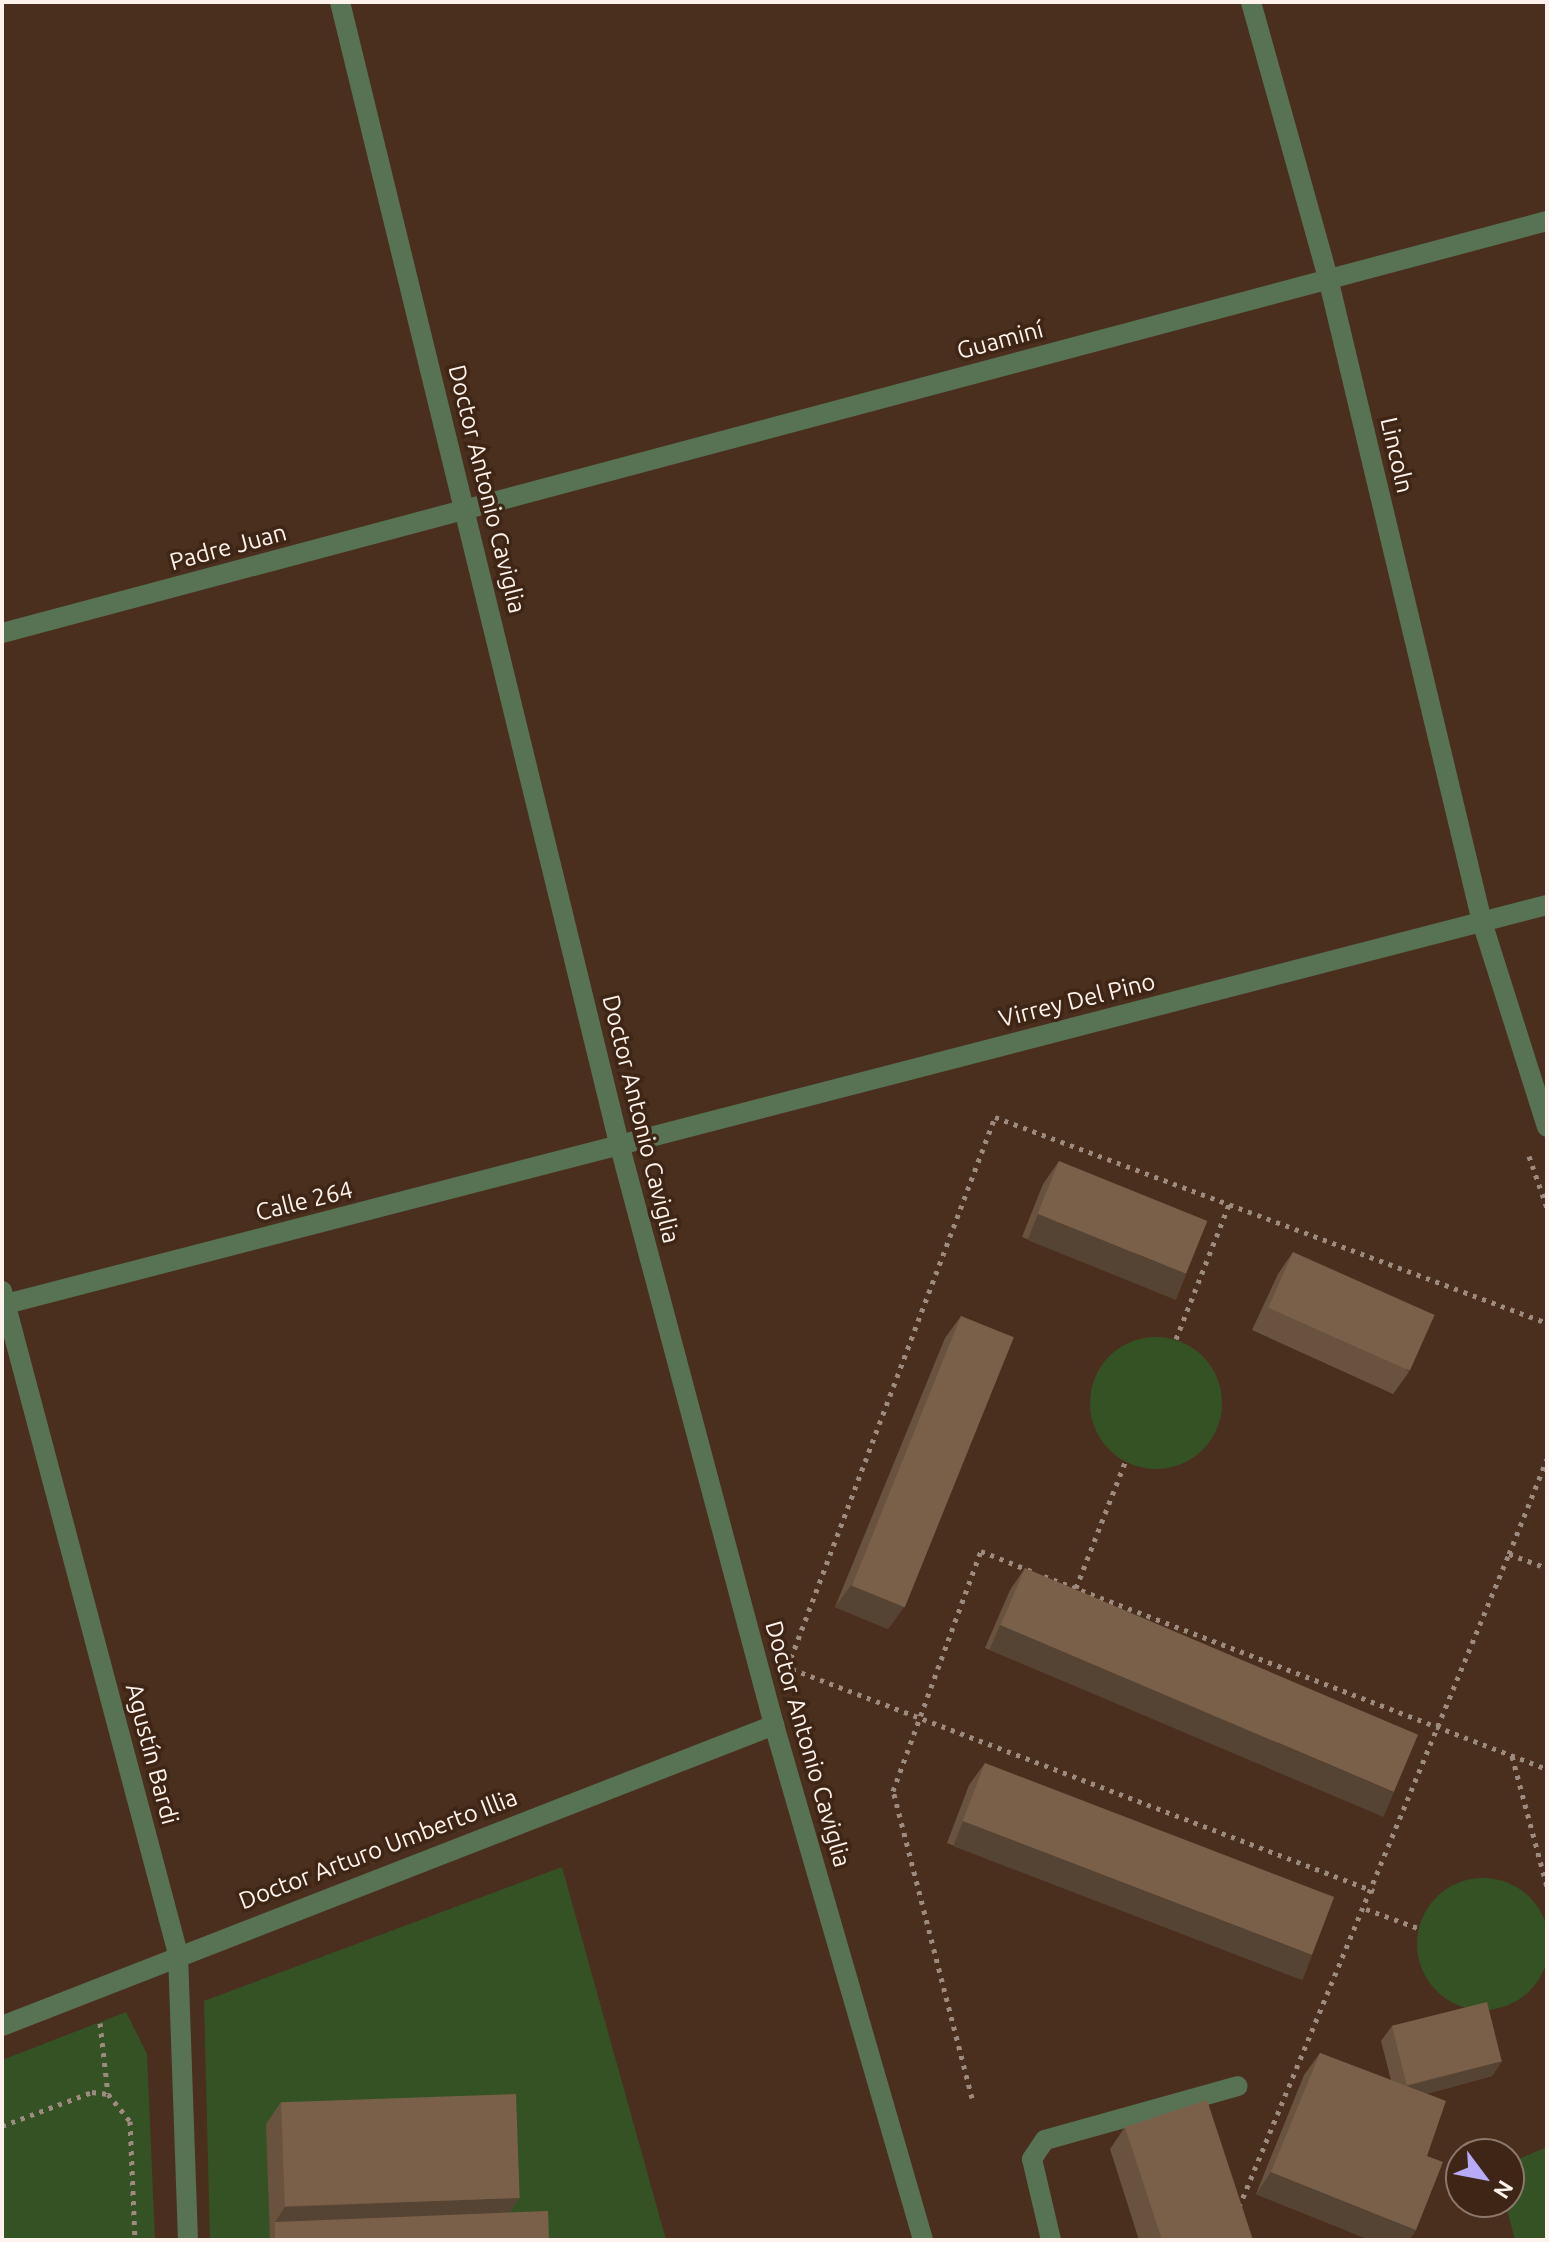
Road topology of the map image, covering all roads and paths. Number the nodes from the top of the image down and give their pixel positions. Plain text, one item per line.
1 (340, 2) edge
2 (1251, 2) edge
3 (1547, 221) edge
4 (1328, 278) junction
5 (466, 511) junction
6 (2, 633) edge
7 (1547, 905) edge
8 (1482, 922) junction
9 (1547, 1127) edge
10 (620, 1147) junction
11 (1230, 1202) junction
12 (3, 1300) edge
13 (1547, 1323) edge
14 (1176, 1339) dead end
15 (1547, 1459) edge
16 (1125, 1462) dead end
17 (1509, 1554) junction
18 (1547, 1568) edge
19 (1076, 1588) junction
20 (917, 1718) junction
21 (774, 1725) junction
22 (1440, 1728) junction
23 (1512, 1755) junction
24 (1547, 1769) edge
25 (1547, 1887) edge
26 (1374, 1891) junction
27 (1366, 1909) junction
28 (1418, 1928) dead end
29 (178, 1954) junction
30 (96, 1989) junction
31 (2, 2026) edge
32 (1238, 2086) dead end
33 (108, 2094) junction
34 (972, 2098) dead end
35 (2, 2126) edge
36 (1237, 2213) edge
37 (1048, 2239) edge
38 (135, 2240) edge
39 (188, 2240) edge
40 (923, 2240) edge

1 - 5 street, Doctor Antonio Caviglia
2 - 4 street, Lincoln
3 - 4 street, Guaminí
4 - 5 street, Guaminí
4 - 8 street, Lincoln
5 - 6 street, Padre Juan
5 - 10 street, Doctor Antonio Caviglia
7 - 8 street, Virrey Del Pino
8 - 9 street, Lincoln
8 - 10 street, Virrey Del Pino
10 - 12 street, Calle 264
10 - 21 street, Doctor Antonio Caviglia
11 - 13 path
11 - 14 path
11 - 20 path
12 - 29 street, Agustín Bardi
15 - 17 path
16 - 19 path
17 - 18 path
17 - 22 path
19 - 20 path
19 - 22 path
20 - 26 path
20 - 34 path
21 - 29 street, Doctor Arturo Umberto Illia
21 - 40 street, Doctor Antonio Caviglia
22 - 23 path
22 - 26 path
23 - 24 path
23 - 25 path
26 - 27 path
27 - 28 path
27 - 36 path
29 - 30 street, Doctor Arturo Umberto Illia
29 - 39 street, Agustín Bardi
30 - 31 street, Doctor Arturo Umberto Illia
30 - 33 path
32 - 37 street
33 - 35 path
33 - 38 path

